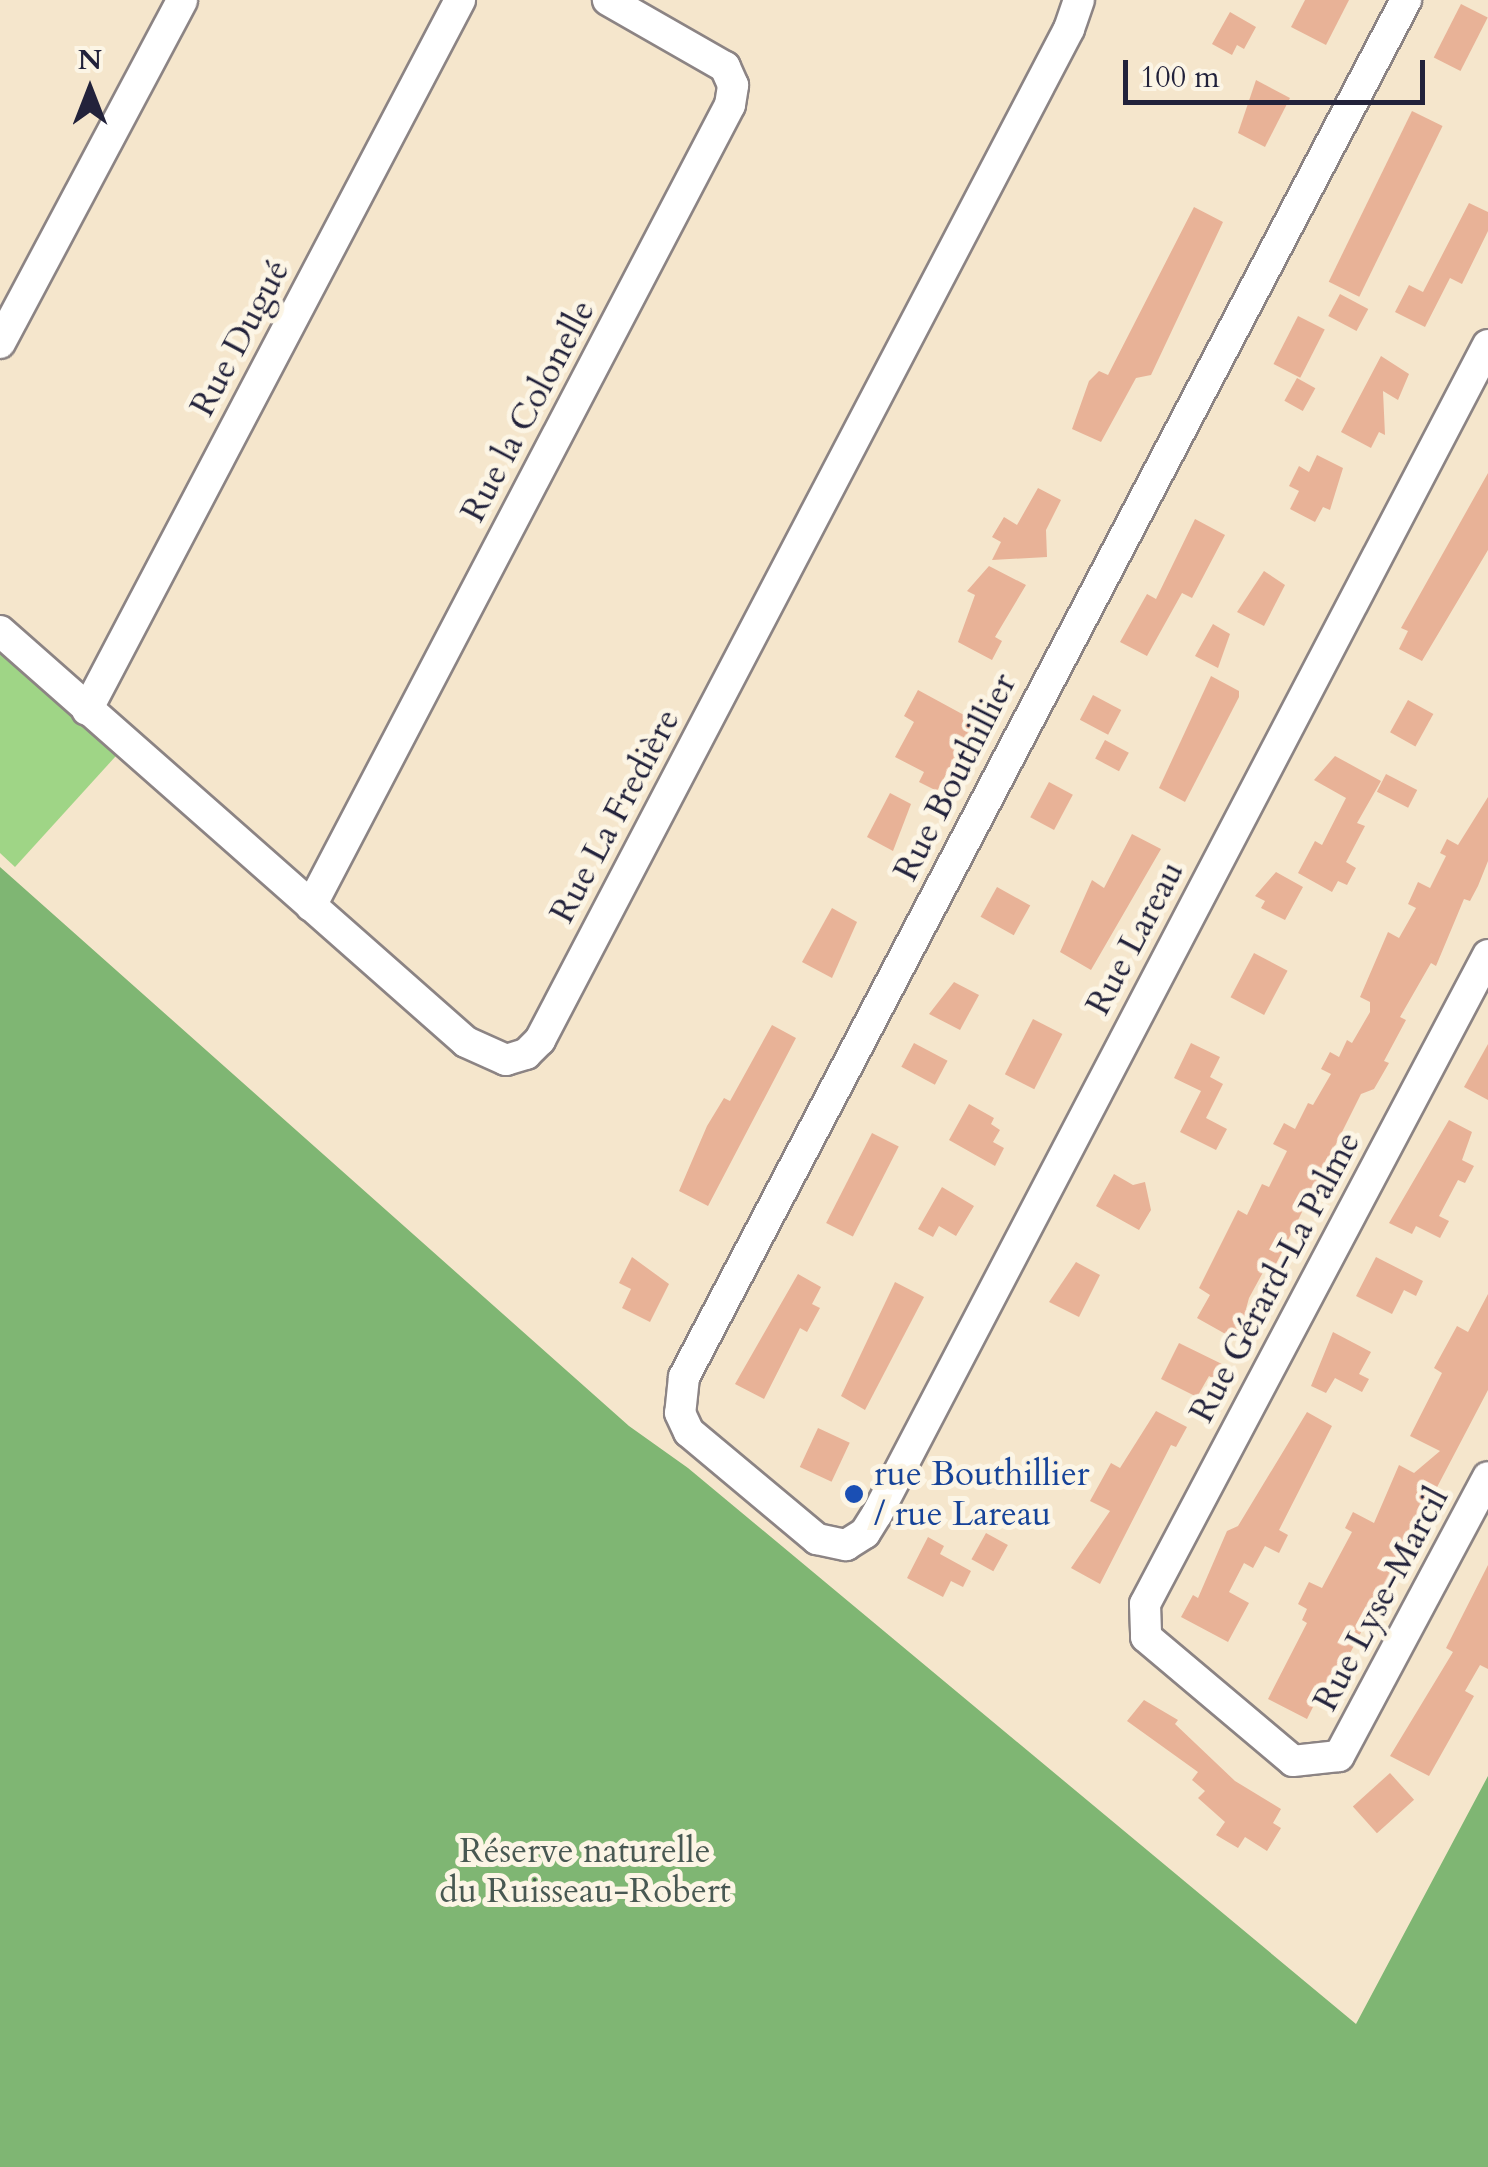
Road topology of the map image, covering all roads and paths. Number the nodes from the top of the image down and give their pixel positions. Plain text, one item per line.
1 (182, 0) edge
2 (460, 0) edge
3 (608, 0) edge
4 (1078, 0) edge
5 (1406, 0) edge
6 (0, 343) edge
7 (1488, 345) edge
8 (0, 632) edge
9 (87, 710) junction
10 (311, 906) junction
11 (1488, 955) edge
12 (1488, 1477) edge
13 (831, 1546) joint
14 (1146, 1637) joint

1 - 6 street
2 - 9 street, Rue Dugué
3 - 10 street, Rue la Colonelle
4 - 10 street, Rue La Fredière
5 - 13 street, Rue Bouthillier
7 - 13 street, Rue Lareau
8 - 9 street, Rue La Fredière
9 - 10 street, Rue La Fredière
11 - 14 street, Rue Gérard-La Palme
12 - 14 street, Rue Lyse-Marcil

